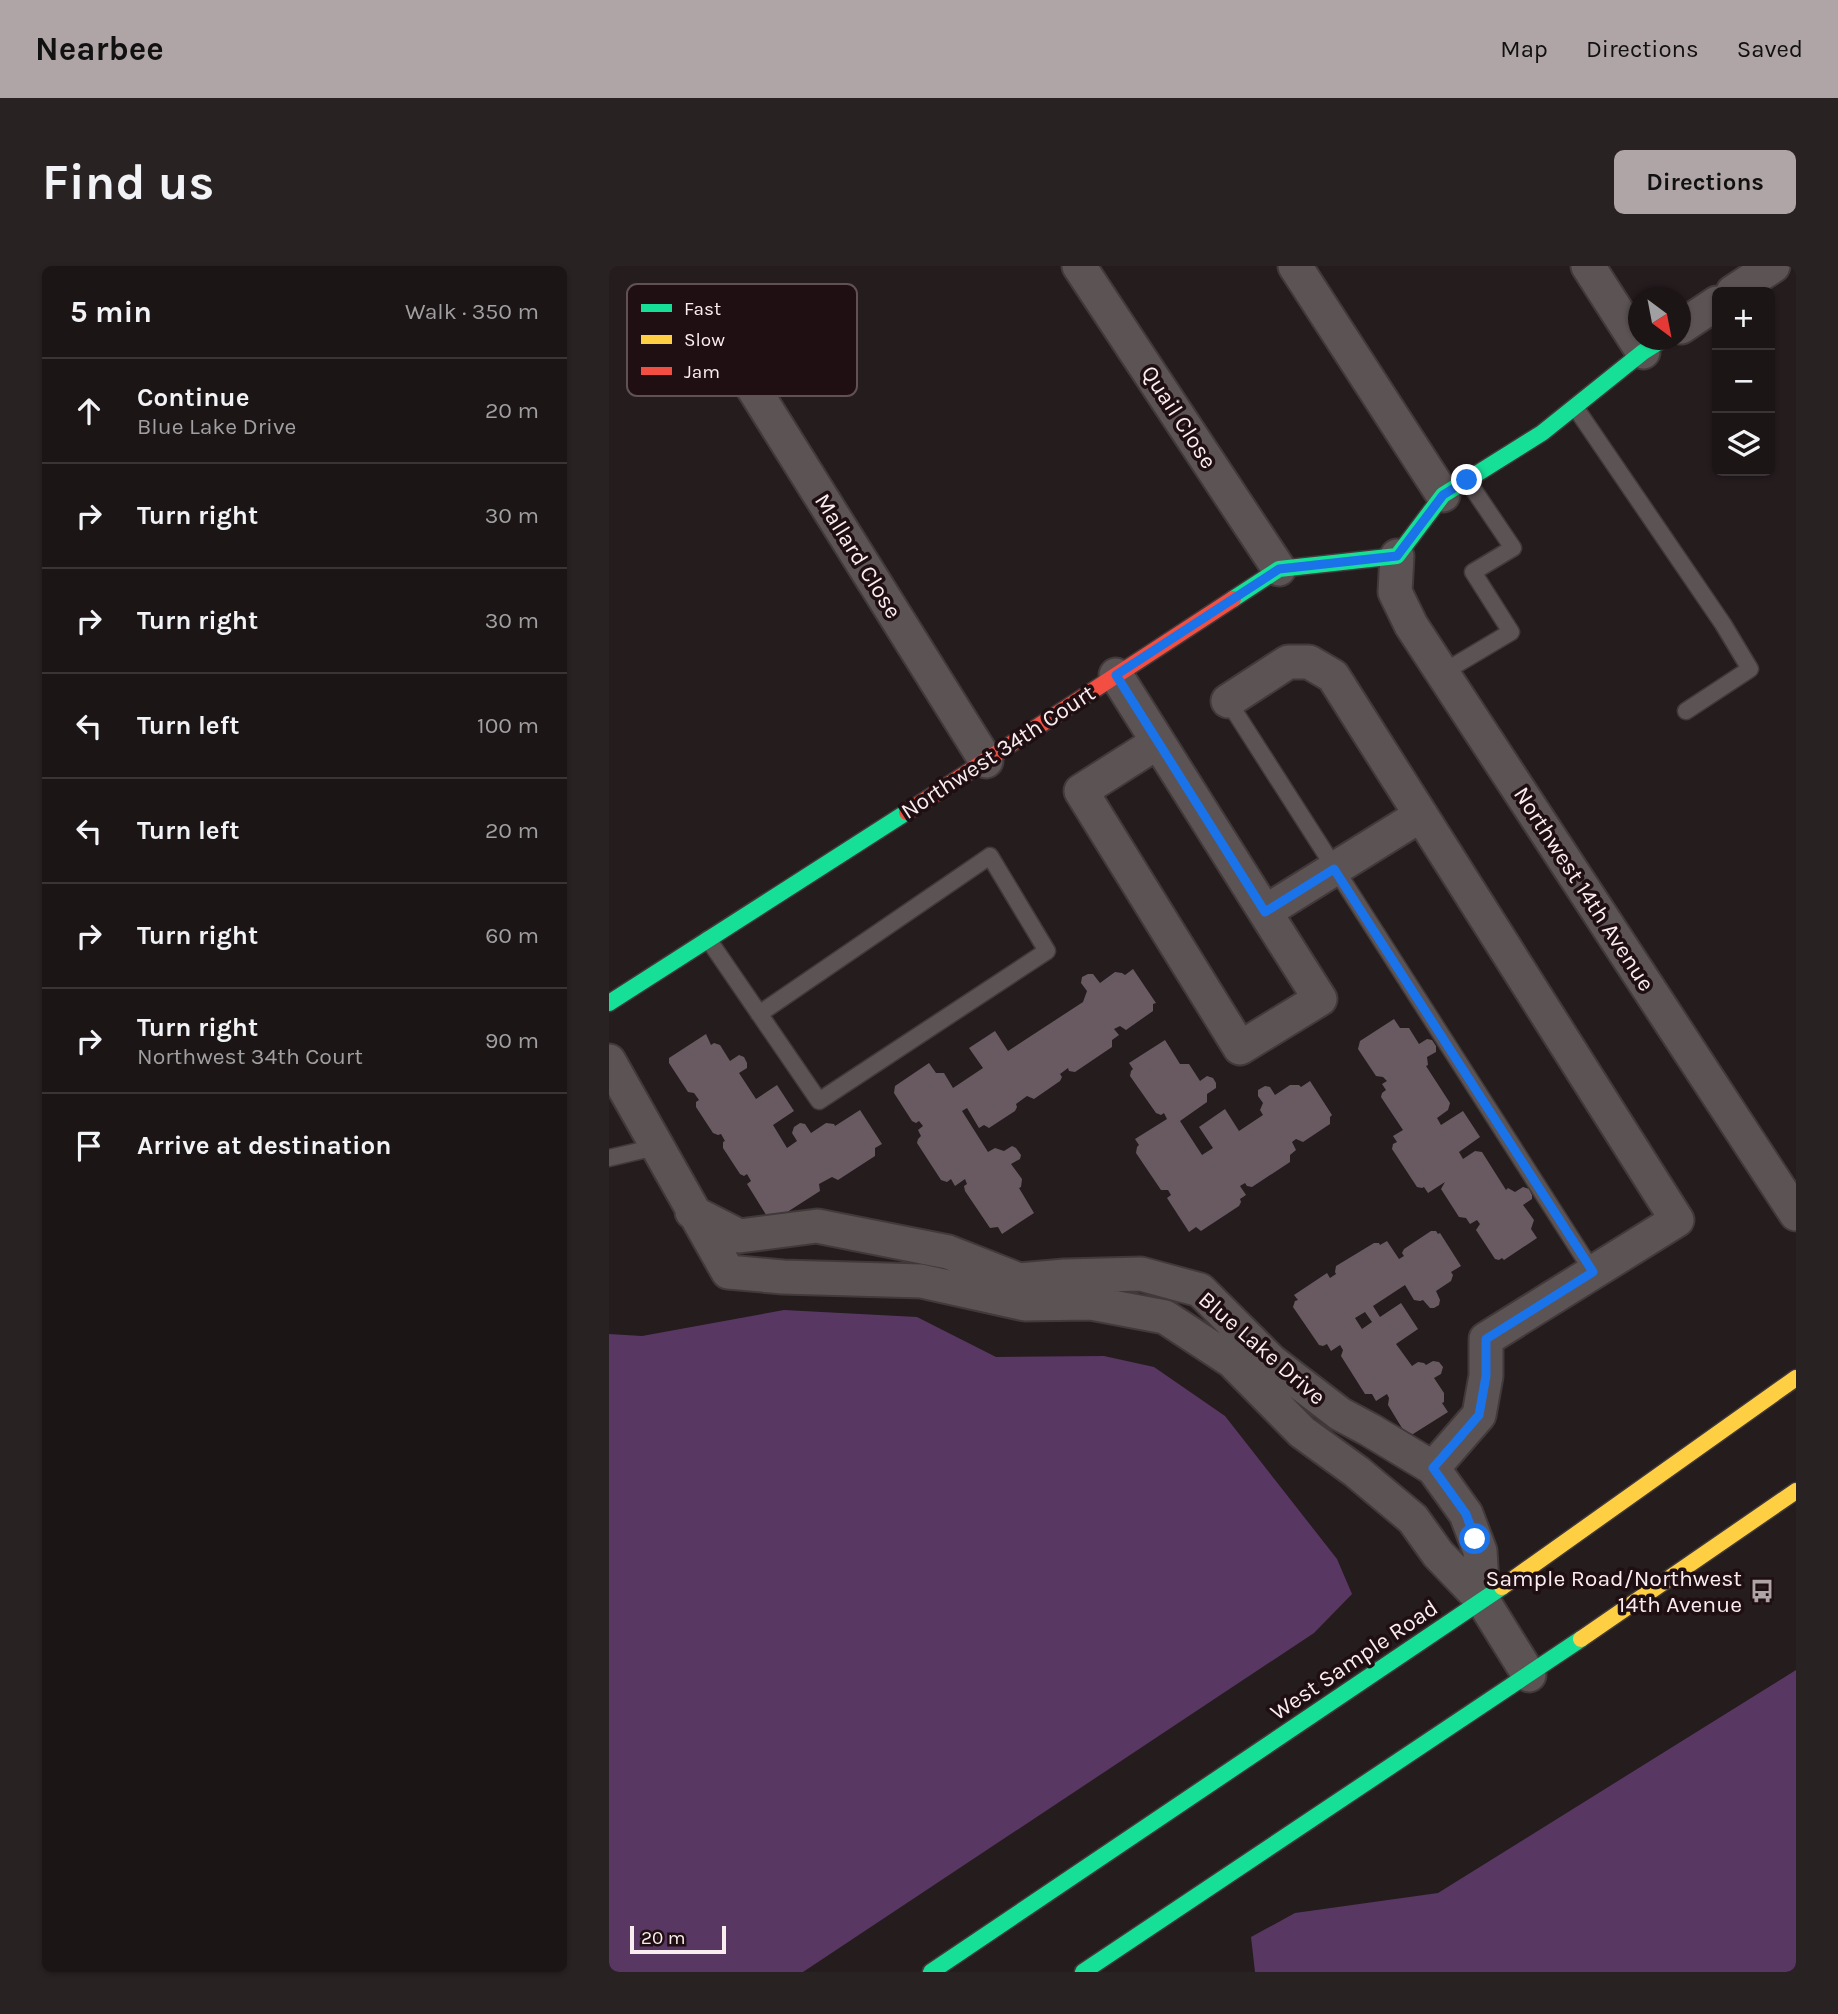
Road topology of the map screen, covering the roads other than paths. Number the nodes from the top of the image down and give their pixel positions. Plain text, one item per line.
1 (1079, 266) edge
2 (1295, 266) edge
3 (1588, 266) edge
4 (1773, 266) edge
5 (1741, 287) edge
6 (1712, 306) edge
7 (1628, 316) edge
8 (1691, 320) edge
9 (1647, 350) edge
10 (758, 396) edge
11 (1575, 407) junction
12 (1455, 488) junction
13 (1397, 556) junction
14 (1279, 569) junction
15 (1442, 673) junction
16 (1116, 675) junction
17 (1228, 701) joint
18 (1686, 711) dead end
19 (1158, 742) junction
20 (986, 761) junction
21 (1421, 815) junction
22 (1334, 869) junction
23 (1265, 912) junction
24 (708, 939) junction
25 (609, 1003) edge
26 (759, 1014) junction
27 (609, 1061) edge
28 (656, 1147) junction
29 (609, 1158) edge
30 (692, 1212) junction
31 (1796, 1214) edge
32 (1593, 1272) junction
33 (1796, 1378) edge
34 (1433, 1468) junction
35 (1796, 1491) edge
36 (1483, 1601) junction
37 (1529, 1675) junction
38 (931, 1972) edge
39 (1083, 1972) edge

1 - 14 street, Quail Close
2 - 12 street
3 - 7 street
4 - 5 street
6 - 8 street
9 - 11 main road
10 - 20 street, Mallard Close
11 - 12 main road
11 - 18 lane
12 - 13 main road
12 - 15 lane
13 - 14 main road, Northwest 34th Court
13 - 15 street, Northwest 14th Avenue
14 - 16 main road, Northwest 34th Court
15 - 31 street, Northwest 14th Avenue
16 - 19 street
16 - 20 main road, Northwest 34th Court
17 - 21 street
17 - 22 lane
19 - 23 street
19 - 23 street
20 - 24 main road, Northwest 34th Court
21 - 22 street
21 - 32 street
22 - 23 street
22 - 32 lane
24 - 25 main road, Northwest 34th Court
24 - 26 lane
26 - 26 lane
27 - 28 street, Blue Lake Drive
28 - 29 lane
28 - 30 street, Blue Lake Drive
30 - 34 street, Blue Lake Drive
30 - 36 street, Blue Lake Drive
32 - 34 street
33 - 36 main road, West Sample Road
34 - 36 street, Blue Lake Drive
35 - 37 main road
36 - 37 street, Blue Lake Drive
36 - 38 main road, West Sample Road
37 - 39 main road

